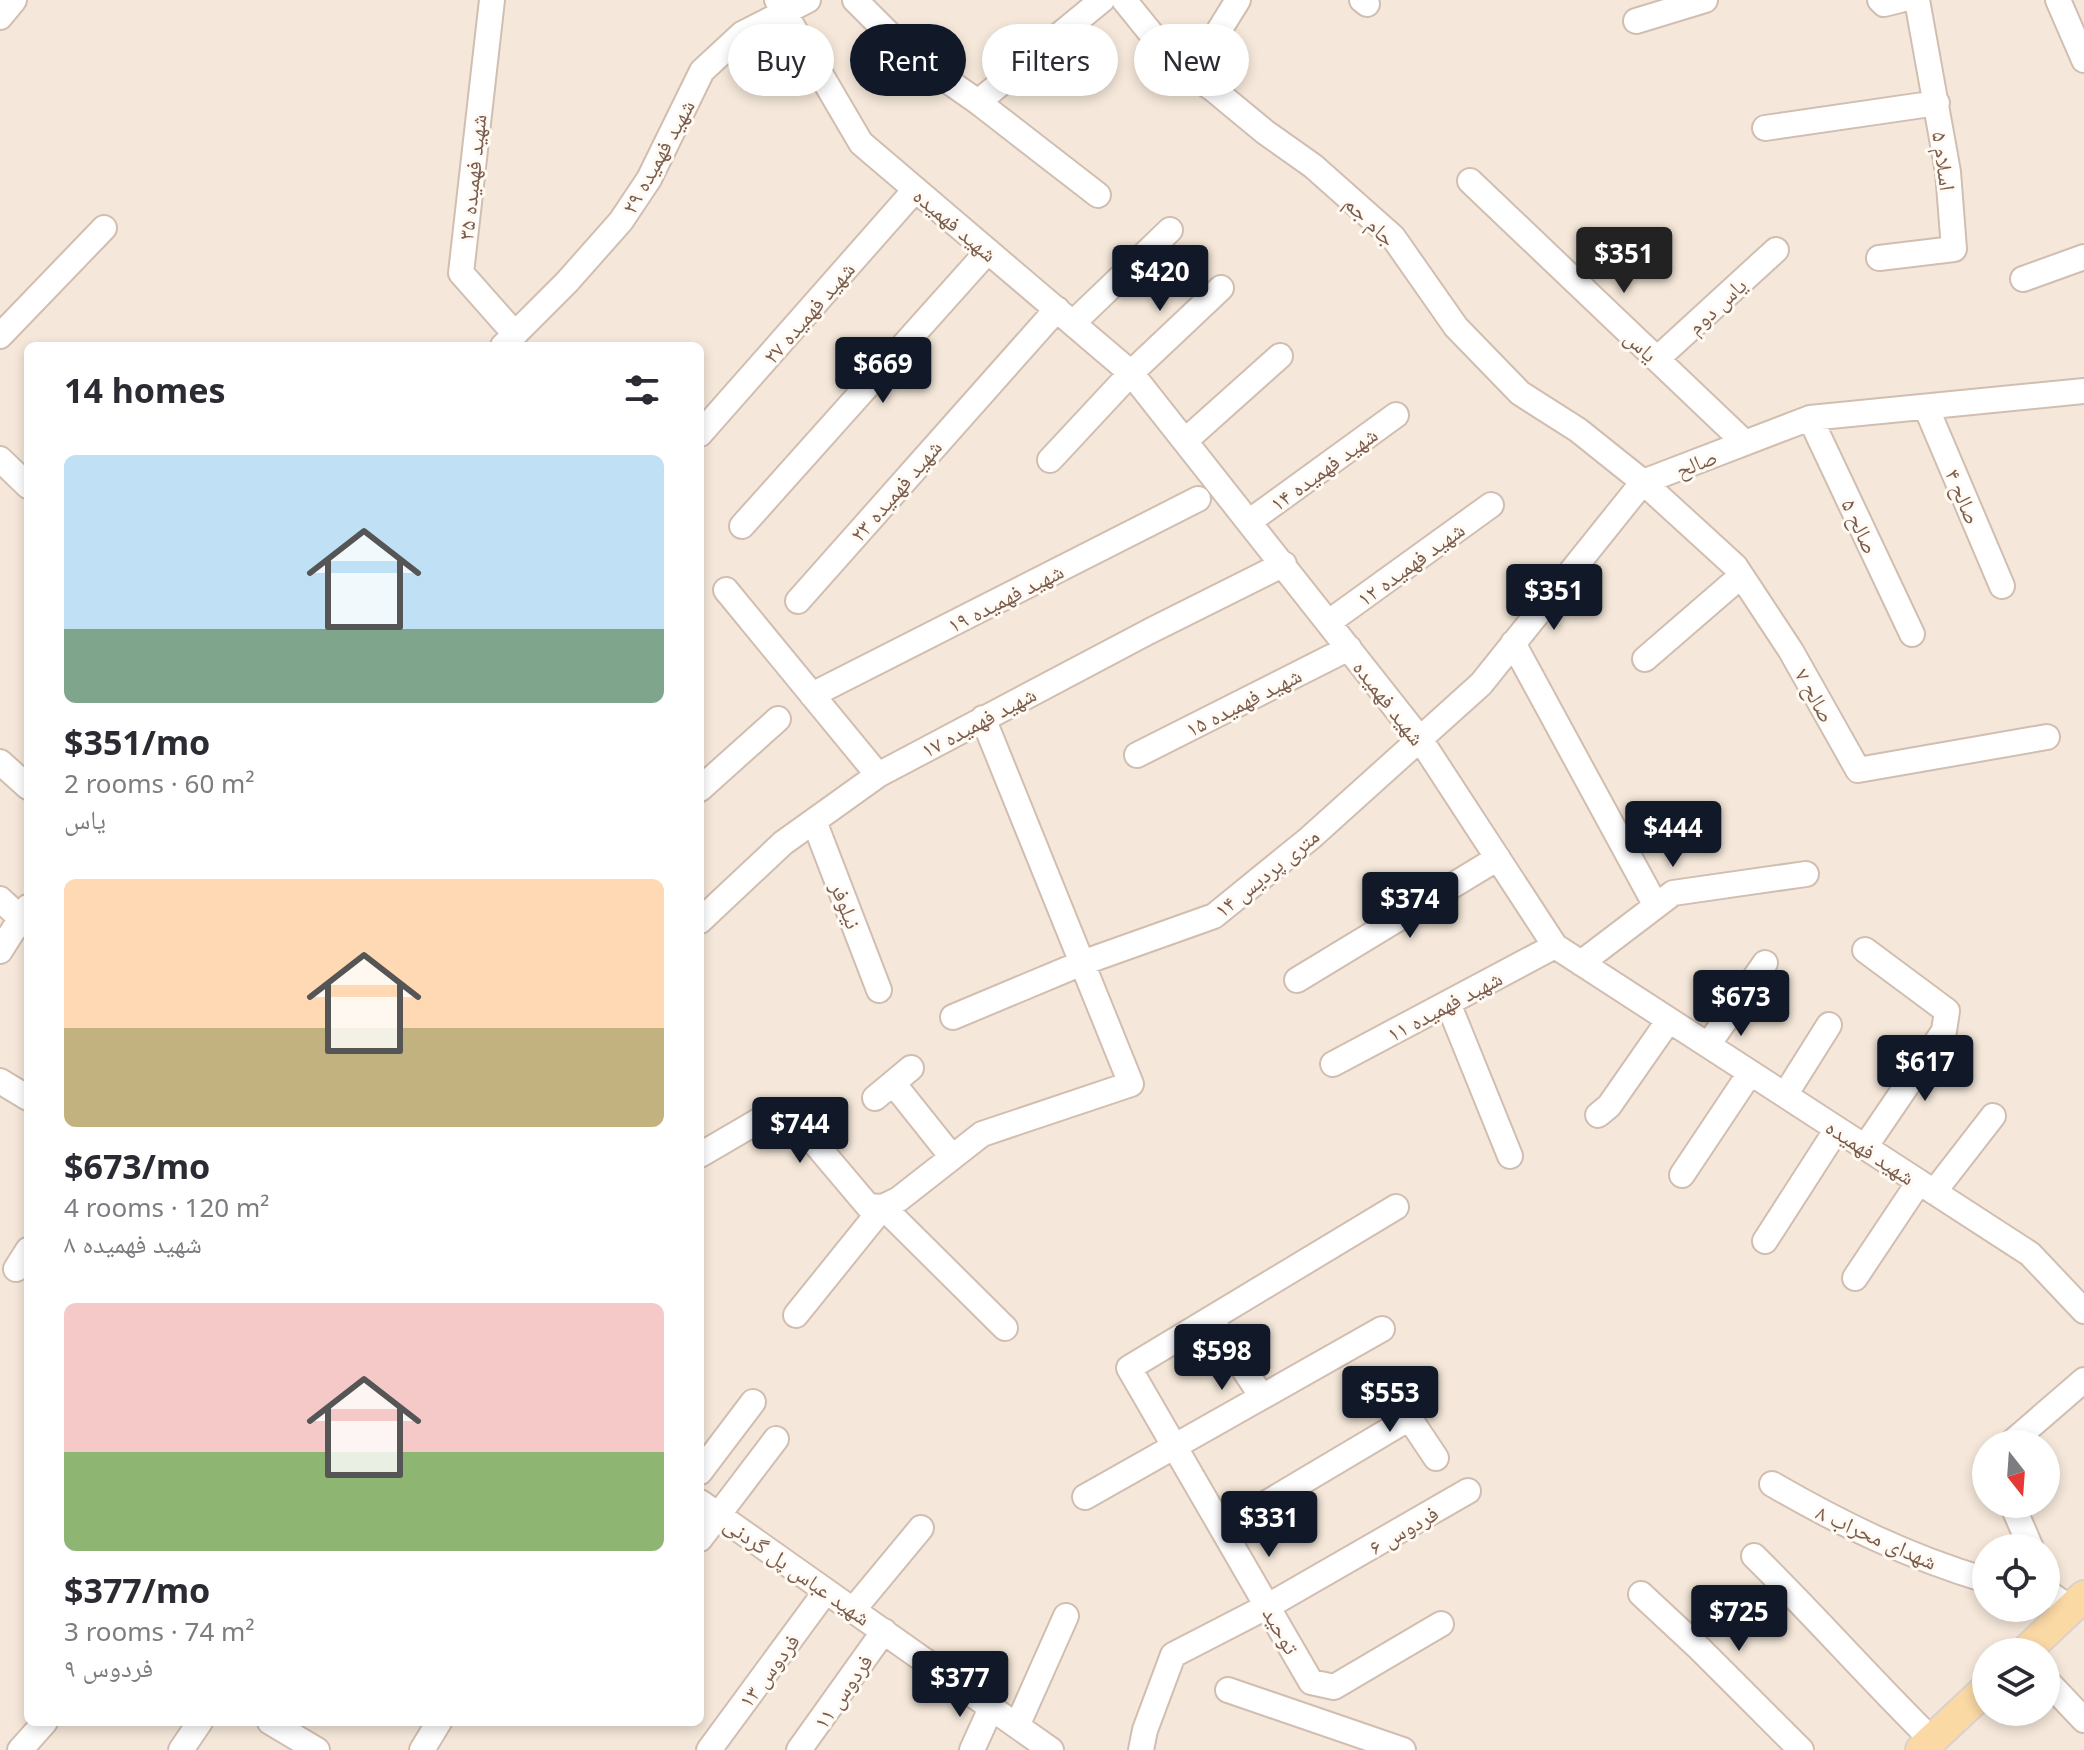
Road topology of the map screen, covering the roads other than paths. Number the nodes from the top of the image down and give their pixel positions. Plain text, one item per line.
1 (14, 0) edge
2 (492, 0) edge
3 (808, 0) edge
4 (855, 0) edge
5 (1102, 0) edge
6 (1124, 0) edge
7 (1238, 0) edge
8 (1705, 0) edge
9 (1880, 0) edge
10 (1900, 0) edge
11 (1917, 0) edge
12 (2058, 0) edge
13 (780, 6) edge
14 (0, 17) edge
15 (1636, 21) dead end
16 (1143, 24) edge
17 (1223, 24) edge
18 (2084, 60) edge
19 (1221, 96) edge
20 (978, 102) junction
21 (1937, 103) junction
22 (1765, 128) dead end
23 (1470, 181) dead end
24 (915, 190) junction
25 (1098, 195) dead end
26 (104, 228) dead end
27 (1170, 230) dead end
28 (1776, 250) dead end
29 (988, 251) junction
30 (2084, 257) edge
31 (1879, 258) dead end
32 (2023, 279) dead end
33 (1221, 288) dead end
34 (1065, 316) junction
35 (0, 336) edge
36 (509, 340) edge
37 (1280, 356) dead end
38 (1657, 359) junction
39 (1131, 373) junction
40 (2084, 391) edge
41 (1926, 407) junction
42 (1396, 415) dead end
43 (1810, 418) junction
44 (704, 429) edge
45 (1186, 440) junction
46 (1745, 443) junction
47 (0, 459) edge
48 (1050, 460) dead end
49 (24, 482) edge
50 (1643, 482) junction
51 (1198, 499) dead end
52 (1491, 505) dead end
53 (1250, 521) junction
54 (742, 526) dead end
55 (1284, 564) junction
56 (1741, 576) junction
57 (2002, 586) dead end
58 (726, 590) dead end
59 (798, 601) dead end
60 (1329, 622) junction
61 (1912, 634) dead end
62 (1513, 643) junction
63 (1349, 648) junction
64 (1645, 659) dead end
65 (812, 695) junction
66 (983, 718) junction
67 (778, 719) dead end
68 (2047, 737) dead end
69 (1420, 739) junction
70 (1137, 755) dead end
71 (0, 762) edge
72 (878, 775) junction
73 (24, 783) edge
74 (704, 785) edge
75 (814, 821) junction
76 (1498, 858) junction
77 (1806, 874) dead end
78 (0, 899) edge
79 (1656, 906) junction
80 (704, 908) edge
81 (24, 916) edge
82 (24, 918) edge
83 (1555, 946) junction
84 (1865, 950) dead end
85 (0, 951) edge
86 (1082, 963) junction
87 (1581, 963) junction
88 (1765, 963) dead end
89 (1297, 980) dead end
90 (879, 990) dead end
91 (1448, 1003) junction
92 (953, 1017) dead end
93 (1669, 1020) junction
94 (1829, 1025) dead end
95 (1708, 1045) junction
96 (1333, 1064) dead end
97 (1750, 1073) junction
98 (0, 1081) edge
99 (893, 1083) dead end
100 (1785, 1095) junction
101 (24, 1096) edge
102 (1598, 1115) dead end
103 (1993, 1116) dead end
104 (1837, 1129) junction
105 (1865, 1147) junction
106 (704, 1153) edge
107 (1510, 1156) dead end
108 (952, 1157) junction
109 (1682, 1175) dead end
110 (1927, 1187) junction
111 (883, 1207) junction
112 (1396, 1207) dead end
113 (1765, 1241) dead end
114 (1855, 1278) dead end
115 (2084, 1311) edge
116 (796, 1315) dead end
117 (1211, 1319) junction
118 (1005, 1328) dead end
119 (1382, 1329) dead end
120 (2084, 1380) edge
121 (1386, 1383) dead end
122 (1262, 1397) junction
123 (753, 1402) dead end
124 (1408, 1419) junction
125 (2025, 1430) edge
126 (776, 1439) dead end
127 (1174, 1446) junction
128 (1436, 1458) dead end
129 (704, 1467) edge
130 (1772, 1484) dead end
131 (1468, 1491) dead end
132 (1085, 1497) dead end
133 (710, 1508) edge
134 (921, 1528) dead end
135 (1223, 1529) junction
136 (1754, 1556) dead end
137 (1972, 1575) edge
138 (826, 1591) junction
139 (1641, 1594) dead end
140 (2078, 1603) edge
141 (1268, 1606) junction
142 (853, 1610) junction
143 (1066, 1616) dead end
144 (1441, 1624) dead end
145 (884, 1631) junction
146 (2040, 1638) edge
147 (1228, 1690) dead end
148 (2060, 1695) edge
149 (1972, 1702) edge
150 (991, 1708) junction
151 (2084, 1720) edge
152 (41, 1726) edge
153 (197, 1726) edge
154 (277, 1726) edge
155 (437, 1726) edge
156 (1017, 1726) junction
157 (303, 1740) edge
158 (1927, 1745) edge
159 (20, 1750) edge
160 (181, 1750) edge
161 (422, 1750) edge
162 (709, 1750) edge
163 (799, 1750) edge
164 (972, 1750) edge
165 (1051, 1750) edge
166 (1141, 1750) edge
167 (1403, 1750) edge
168 (1801, 1750) edge

1 - 14 street
2 - 36 street, شهید فهمیده ۳۵
3 - 13 street, شهید فهمیده ۲۹
4 - 20 street
5 - 20 street
6 - 16 street, جام جم
7 - 17 street
8 - 15 street
9 - 10 street
11 - 21 street, اسلام ۵
12 - 18 street
13 - 24 street, شهید فهمیده
13 - 36 street, شهید فهمیده ۲۹
19 - 50 street, جام جم
20 - 25 street
21 - 22 street
21 - 31 street, اسلام ۵
23 - 38 street, یاس
24 - 29 street, شهید فهمیده
24 - 44 street, شهید فهمیده ۲۷
26 - 35 street
27 - 34 street, شهید فهمیده ۲۳
28 - 38 street, یاس دوم
29 - 34 street, شهید فهمیده
29 - 54 street
30 - 32 street
33 - 39 street
34 - 39 street, شهید فهمیده
34 - 59 street, شهید فهمیده ۲۳
37 - 45 street
38 - 46 street, یاس
39 - 45 street, شهید فهمیده
39 - 48 street
40 - 41 street, صالح
41 - 43 street, صالح
41 - 57 street, صالح ۴
42 - 53 street, شهید فهمیده ۱۴
43 - 46 street, صالح
43 - 61 street, صالح ۵
45 - 53 street, شهید فهمیده
46 - 50 street, صالح
47 - 49 street
50 - 56 street, صالح ۷
50 - 62 street
51 - 65 street, شهید فهمیده ۱۹
52 - 60 street, شهید فهمیده ۱۲
53 - 55 street, شهید فهمیده
55 - 60 street, شهید فهمیده
55 - 66 street, شهید فهمیده ۱۷
56 - 64 street
56 - 68 street, صالح ۷
58 - 65 street
60 - 63 street, شهید فهمیده
62 - 69 street
62 - 79 street
63 - 69 street, شهید فهمیده
63 - 70 street, شهید فهمیده ۱۵
65 - 72 street
66 - 72 street, شهید فهمیده ۱۷
66 - 86 street
67 - 74 street
69 - 76 street, شهید فهمیده
69 - 86 street, ۱۴ متری پردیس
71 - 73 street
72 - 75 street, شهید فهمیده ۱۷
75 - 80 street, شهید فهمیده ۱۷
75 - 90 street, نیلوفر
76 - 83 street, شهید فهمیده
76 - 89 street
77 - 79 street
78 - 81 street
79 - 87 street
82 - 85 street
83 - 87 street, شهید فهمیده
83 - 91 street, شهید فهمیده ۱۱
84 - 105 street
86 - 92 street, ۱۴ متری پردیس
86 - 108 street
87 - 93 street, شهید فهمیده
88 - 95 street
91 - 96 street, شهید فهمیده ۱۱
91 - 107 street
93 - 95 street, شهید فهمیده
93 - 102 street
94 - 100 street
95 - 97 street, شهید فهمیده
97 - 100 street, شهید فهمیده
97 - 109 street
98 - 101 street
99 - 108 street
100 - 104 street, شهید فهمیده
103 - 110 street
104 - 105 street, شهید فهمیده
104 - 113 street
105 - 110 street, شهید فهمیده
106 - 111 street
108 - 111 street
110 - 114 street
110 - 115 street, شهید فهمیده
111 - 116 street
111 - 118 street
112 - 117 street
117 - 122 street
117 - 127 street, توحید
119 - 122 street
120 - 125 street
121 - 124 street
122 - 127 street
123 - 129 street
124 - 128 street
124 - 135 street
126 - 133 street
127 - 132 street
127 - 135 street, توحید
130 - 137 street, شهدای محراب ۸
131 - 141 street, فردوس ۶
133 - 138 street, شهید عباس پل گردنی
134 - 142 street
135 - 141 street, توحید
136 - 158 street
138 - 142 street, شهید عباس پل گردنی
138 - 162 street, فردوس ۱۳
139 - 168 street
140 - 146 main road
141 - 144 street, توحید
141 - 166 street, فردوس ۶
142 - 145 street, شهید عباس پل گردنی
143 - 156 street
145 - 150 street, شهید عباس پل گردنی
145 - 163 street, فردوس ۱۱
147 - 167 street
148 - 151 street
149 - 158 main road
150 - 156 street, شهید عباس پل گردنی
150 - 164 street
152 - 159 street
153 - 160 street
154 - 157 street
155 - 161 street
156 - 165 street, شهید عباس پل گردنی

